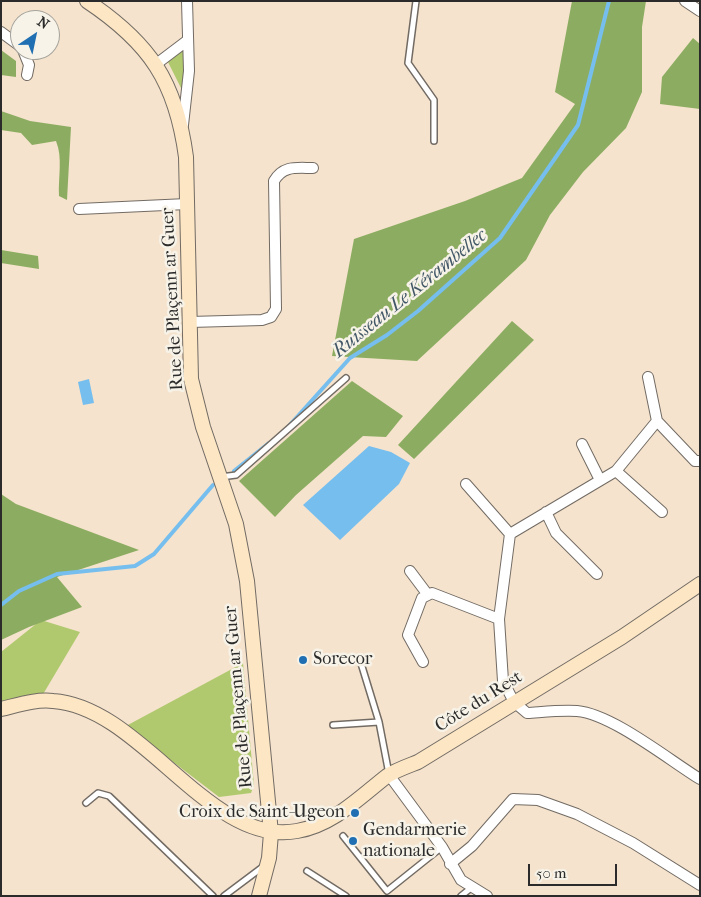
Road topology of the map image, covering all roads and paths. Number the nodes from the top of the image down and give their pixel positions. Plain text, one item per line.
1 (87, 1) edge
2 (187, 1) edge
3 (416, 1) edge
4 (686, 1) edge
5 (700, 11) edge
6 (188, 40) junction
7 (27, 60) edge
8 (156, 64) junction
9 (27, 76) dead end
10 (182, 131) junction
11 (434, 141) dead end
12 (313, 168) dead end
13 (187, 204) junction
14 (79, 209) dead end
15 (190, 322) junction
16 (648, 376) dead end
17 (346, 378) dead end
18 (658, 421) junction
19 (582, 444) dead end
20 (700, 461) edge
21 (616, 471) junction
22 (221, 477) junction
23 (600, 480) junction
24 (466, 484) dead end
25 (546, 512) junction
26 (662, 512) dead end
27 (510, 534) junction
28 (410, 571) dead end
29 (597, 574) dead end
30 (700, 584) edge
31 (428, 596) junction
32 (499, 619) junction
33 (332, 661) dead end
34 (423, 662) dead end
35 (514, 702) junction
36 (1, 708) edge
37 (379, 722) junction
38 (333, 725) dead end
39 (389, 775) junction
40 (700, 779) edge
41 (86, 802) dead end
42 (271, 833) junction
43 (343, 836) dead end
44 (442, 847) junction
45 (268, 864) junction
46 (450, 864) junction
47 (307, 871) dead end
48 (700, 885) edge
49 (472, 888) junction
50 (213, 896) edge
51 (224, 896) edge
52 (259, 896) edge
53 (346, 896) edge
54 (461, 896) edge
55 (487, 896) edge

1 - 8 main road, Rue de Plaçenn ar Guer
2 - 6 street
3 - 11 lane
4 - 5 street
6 - 8 street
6 - 10 street
7 - 9 street
8 - 10 main road, Rue de Plaçenn ar Guer
10 - 13 main road, Rue de Plaçenn ar Guer
12 - 15 street
13 - 14 street
13 - 15 main road, Rue de Plaçenn ar Guer
15 - 22 main road, Rue de Plaçenn ar Guer
16 - 18 street
17 - 22 lane
18 - 20 street
18 - 21 street
19 - 23 street
21 - 23 street
21 - 26 street
22 - 42 main road, Rue de Plaçenn ar Guer
23 - 25 street
24 - 27 street
25 - 27 street
25 - 29 street
27 - 32 street
28 - 31 street
30 - 35 main road, Côte du Rest
31 - 32 street
31 - 34 street
32 - 35 street
33 - 37 lane
35 - 39 main road, Côte du Rest
35 - 40 street
36 - 42 main road
37 - 38 lane
37 - 39 lane
39 - 42 main road, Côte du Rest
39 - 44 street
41 - 50 lane
42 - 45 main road, Rue de Plaçenn ar Guer
43 - 44 lane
44 - 46 street
45 - 51 lane
45 - 52 main road, Rue de Plaçenn ar Guer
46 - 48 street
46 - 49 street
47 - 53 lane
49 - 54 lane
49 - 55 street

